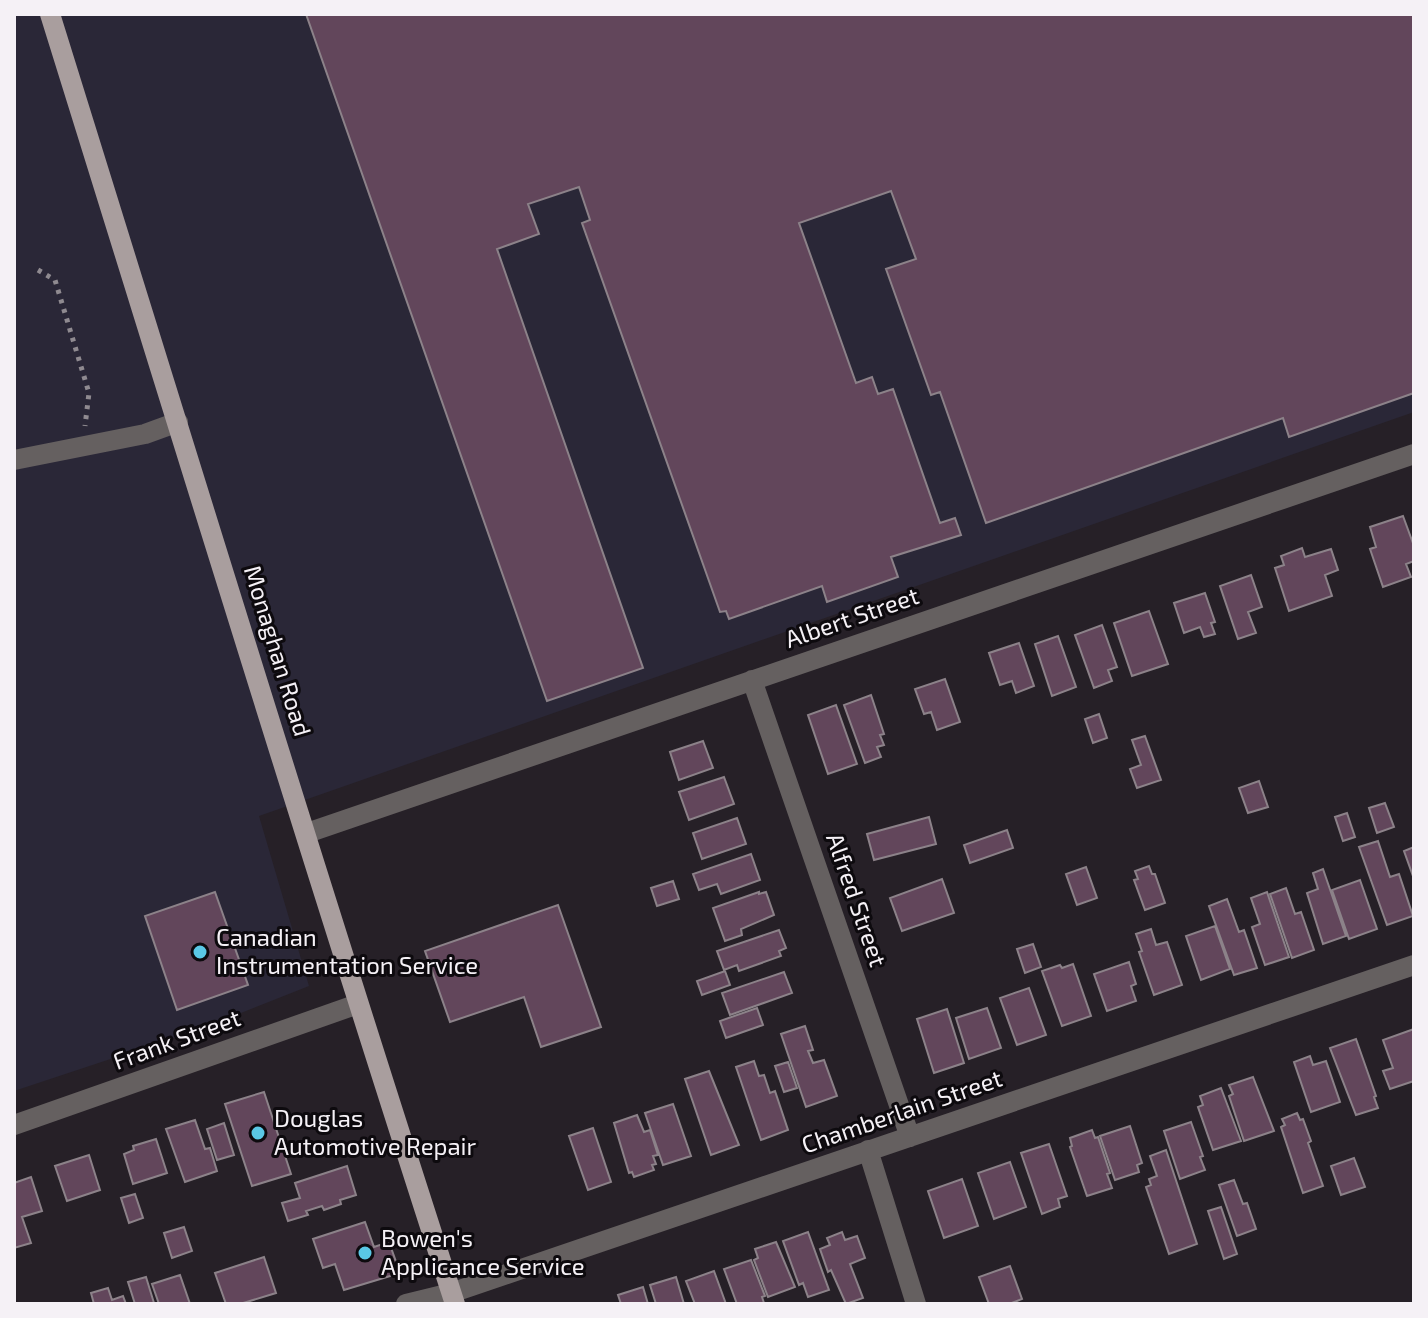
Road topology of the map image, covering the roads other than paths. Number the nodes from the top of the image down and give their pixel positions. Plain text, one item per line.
1 (50, 14) edge
2 (178, 422) junction
3 (1414, 454) edge
4 (14, 460) edge
5 (752, 680) junction
6 (307, 833) junction
7 (1414, 965) edge
8 (358, 1004) junction
9 (14, 1125) edge
10 (910, 1137) junction
11 (868, 1150) junction
12 (453, 1299) edge
13 (406, 1304) edge
14 (916, 1304) edge

1 - 2 main road, Monaghan Road
2 - 4 street
2 - 6 main road, Monaghan Road
3 - 5 street, Albert Street
5 - 6 street, Albert Street
5 - 10 street, Alfred Street
6 - 8 main road, Monaghan Road
7 - 10 street, Chamberlain Street
8 - 9 street, Frank Street
8 - 12 main road, Monaghan Road
10 - 11 street, Chamberlain Street
11 - 12 street, Chamberlain Street
11 - 14 street
12 - 13 street, Chamberlain Street

